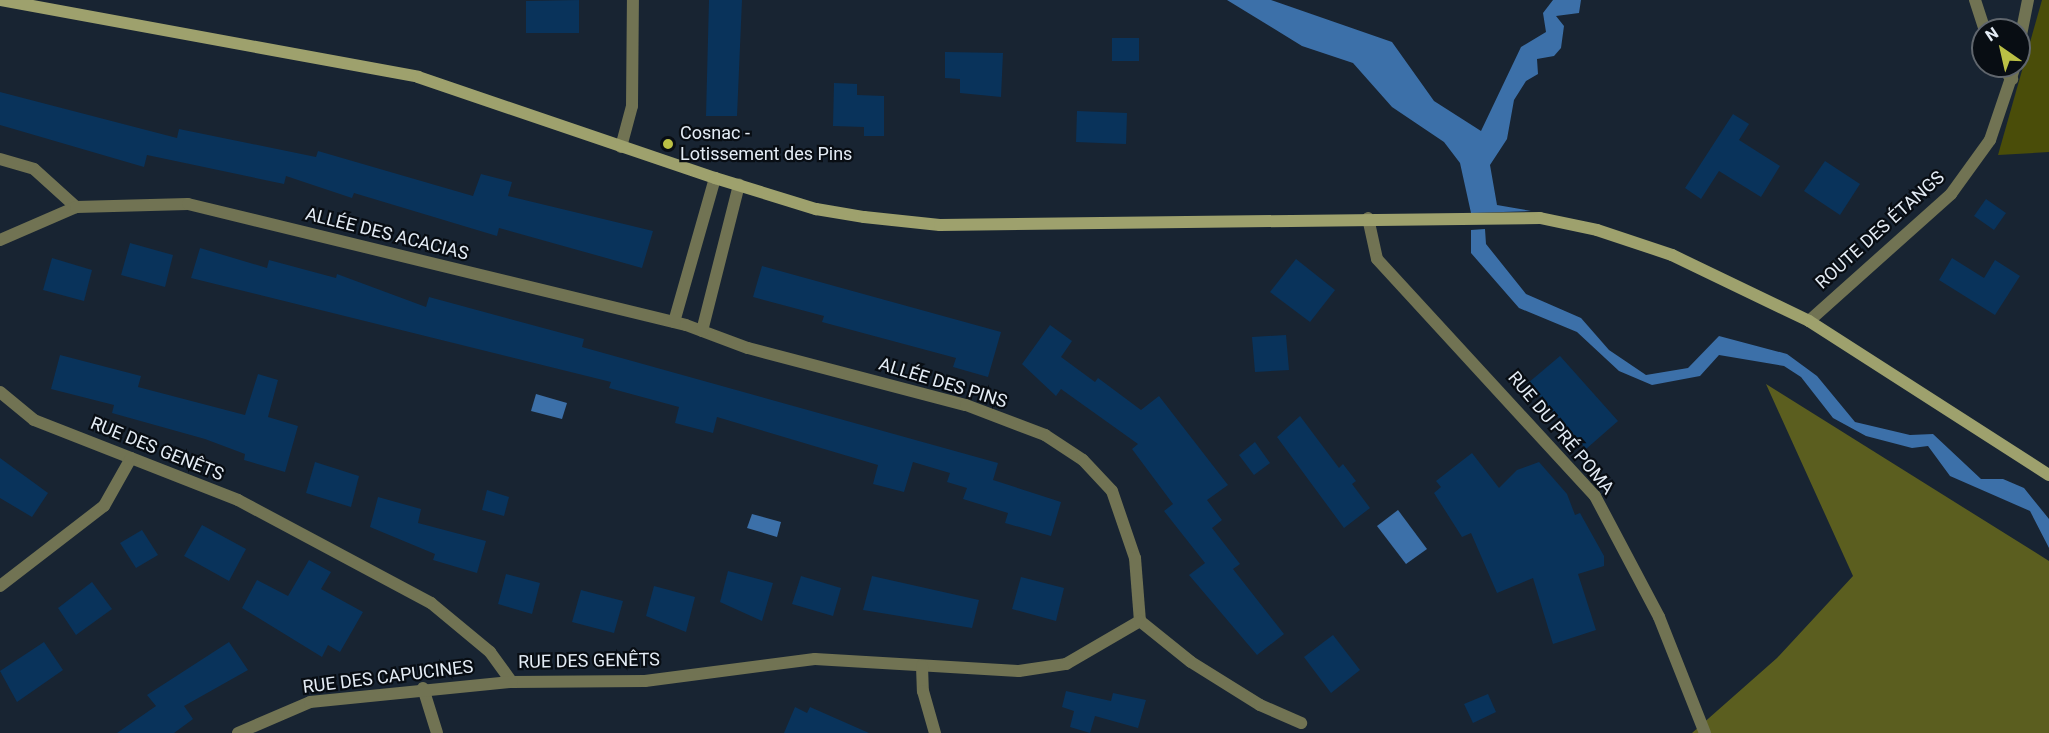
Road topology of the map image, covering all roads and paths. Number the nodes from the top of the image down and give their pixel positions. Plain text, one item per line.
1 (0, 0) edge
2 (633, 0) edge
3 (1976, 0) edge
4 (2028, 0) edge
5 (1981, 18) edge
6 (2024, 18) edge
7 (2012, 80) edge
8 (621, 147) junction
9 (0, 159) edge
10 (715, 178) junction
11 (739, 185) junction
12 (76, 207) junction
13 (1368, 218) junction
14 (0, 240) edge
15 (1809, 321) junction
16 (680, 323) junction
17 (702, 331) junction
18 (0, 392) edge
19 (131, 458) junction
20 (2049, 475) edge
21 (0, 586) edge
22 (1140, 621) junction
23 (922, 666) junction
24 (512, 682) junction
25 (423, 688) junction
26 (1301, 723) dead end
27 (238, 733) edge
28 (437, 733) edge
29 (936, 733) edge
30 (1705, 733) edge

1 - 8 street
2 - 8 street
3 - 5 street
4 - 6 street
7 - 15 street, ROUTE DES ÉTANGS
8 - 10 street
9 - 12 street
10 - 11 street
10 - 16 street
11 - 13 street
11 - 17 street
12 - 14 street
12 - 16 street, ALLÉE DES ACACIAS
13 - 15 street
13 - 30 street, RUE DU PRÉ POMA
15 - 20 street
16 - 17 street, ALLÉE DES PINS
17 - 22 street, ALLÉE DES PINS
18 - 19 street, RUE DES GENÊTS
19 - 21 street
19 - 24 street, RUE DES GENÊTS
22 - 23 street, RUE DES GENÊTS
22 - 26 street
23 - 24 street, RUE DES GENÊTS
23 - 29 street
24 - 25 street, RUE DES CAPUCINES
25 - 27 street, RUE DES CAPUCINES
25 - 28 street

